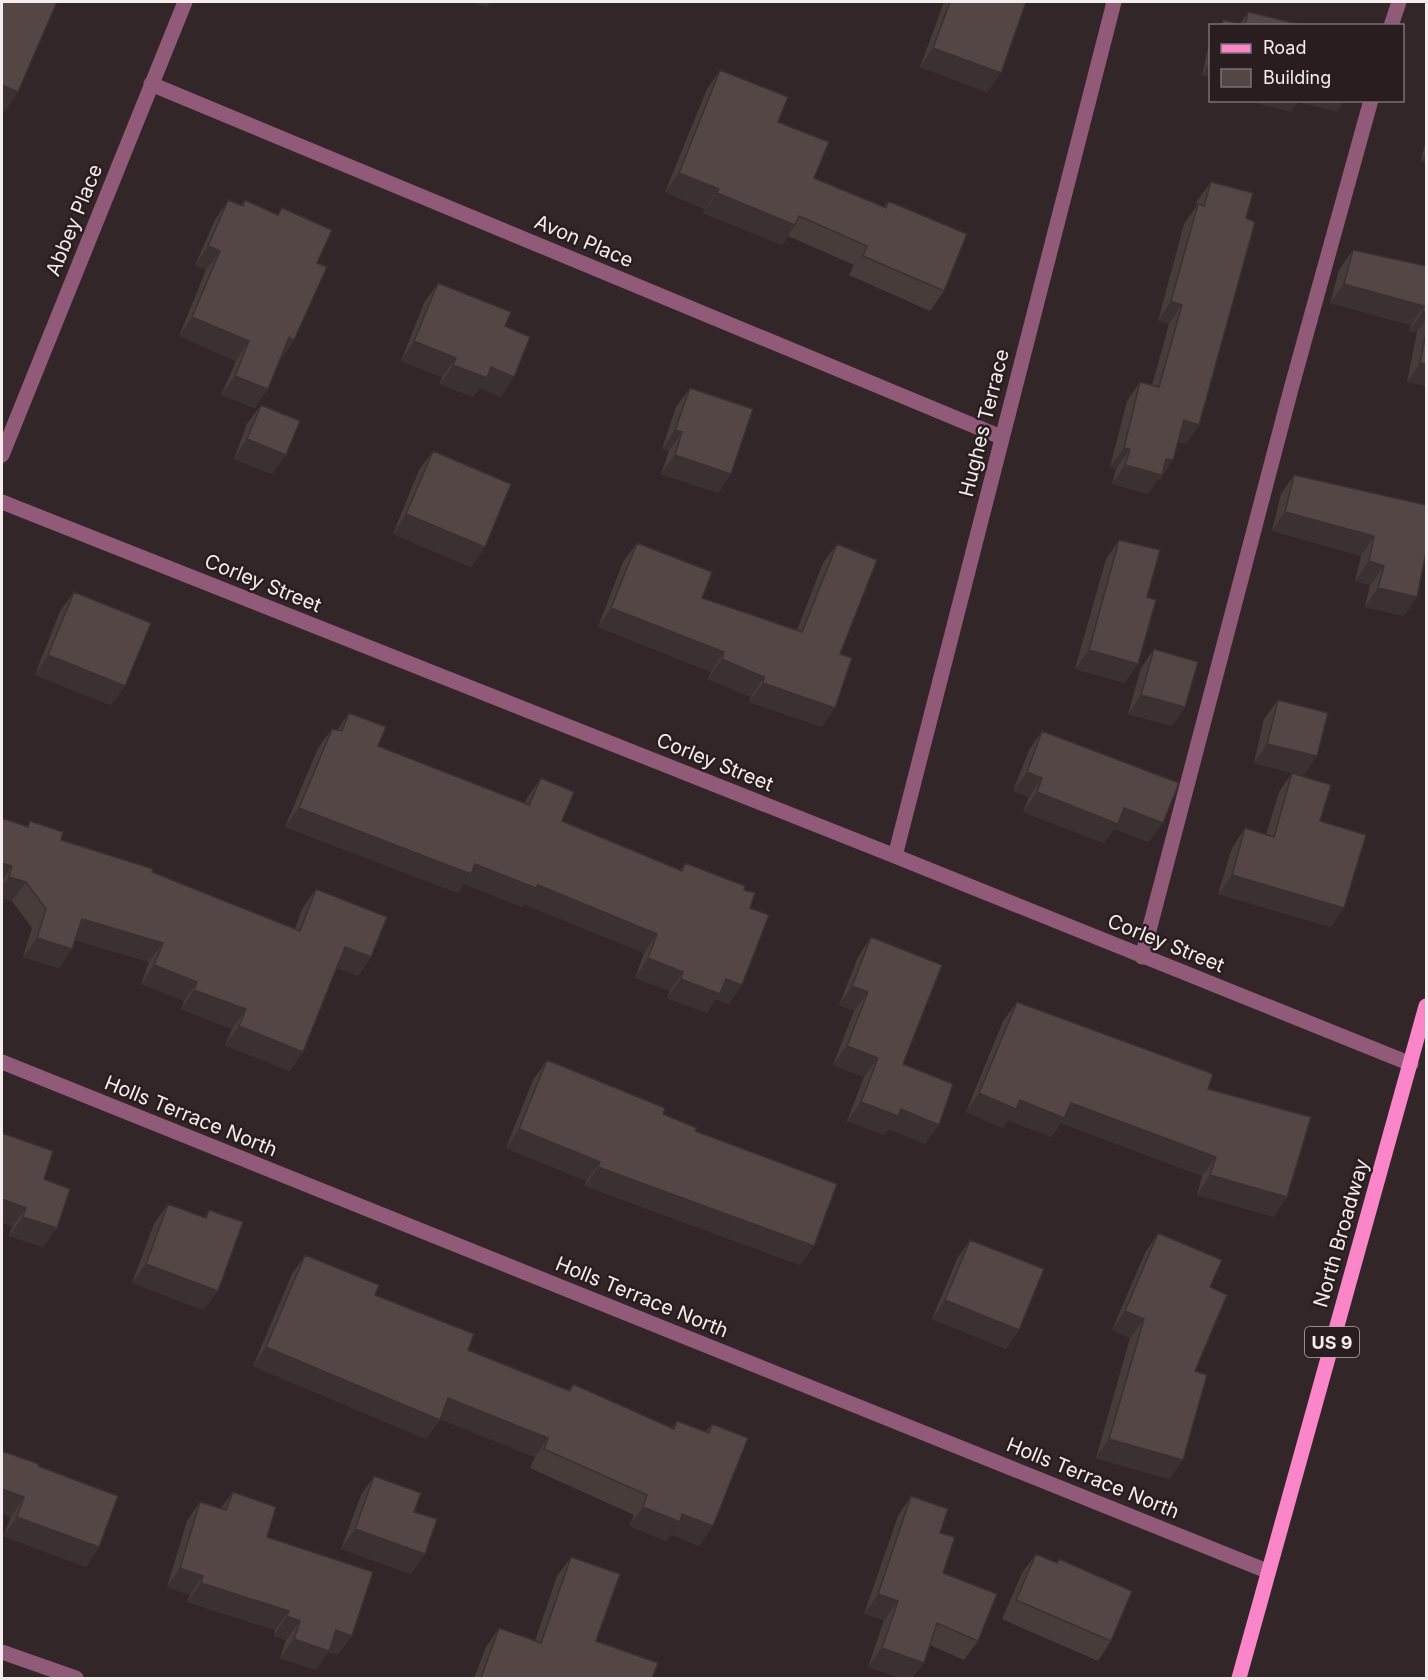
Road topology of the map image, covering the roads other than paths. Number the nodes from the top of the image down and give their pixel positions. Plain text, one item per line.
1 (185, 2) edge
2 (1114, 2) edge
3 (1399, 2) edge
4 (1392, 24) edge
5 (151, 84) junction
6 (1370, 102) edge
7 (1001, 437) junction
8 (2, 455) edge
9 (2, 502) edge
10 (895, 856) junction
11 (1142, 957) junction
12 (1426, 1006) edge
13 (2, 1062) edge
14 (1411, 1064) junction
15 (1267, 1570) junction
16 (2, 1652) edge
17 (76, 1678) edge
18 (1239, 1678) edge

1 - 5 street, Abbey Place
2 - 7 street, Hughes Terrace
3 - 4 street
5 - 7 street, Avon Place
5 - 8 street, Abbey Place
6 - 11 street
7 - 10 street, Hughes Terrace
9 - 10 street, Corley Street
10 - 11 street, Corley Street
11 - 14 street, Corley Street
12 - 14 main road, North Broadway / US 9
13 - 15 street, Holls Terrace North
14 - 15 main road, North Broadway / US 9
15 - 18 main road, North Broadway / US 9
16 - 17 street

